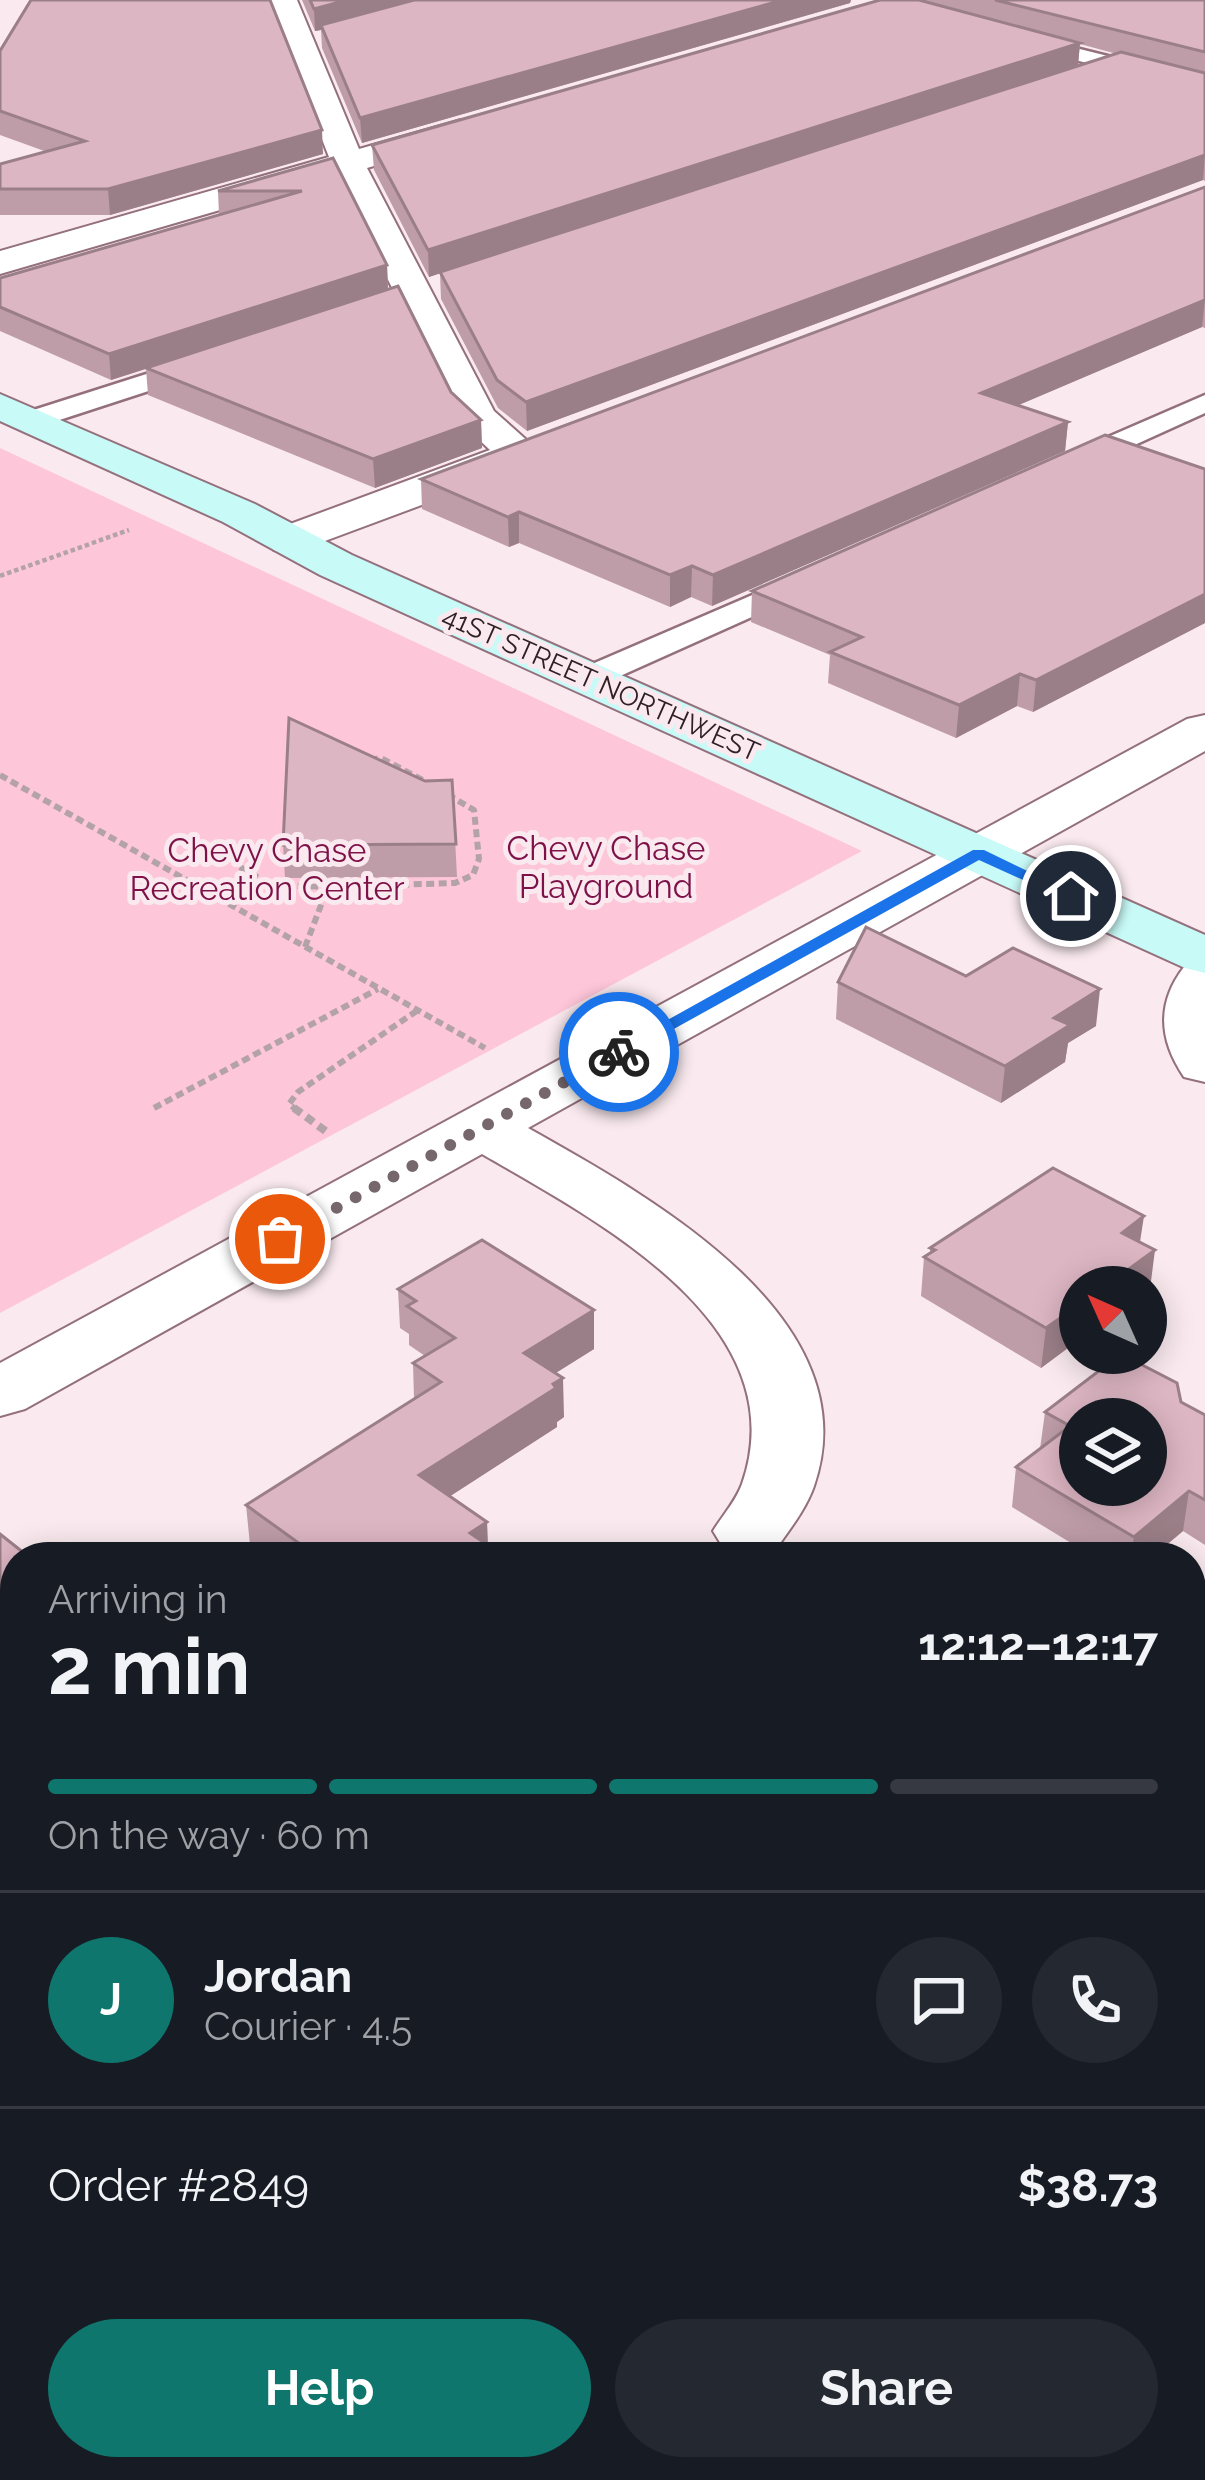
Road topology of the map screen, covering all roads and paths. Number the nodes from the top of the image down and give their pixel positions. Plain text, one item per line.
1 (283, 0) edge
2 (1004, 36) edge
3 (1116, 64) junction
4 (1070, 80) edge
5 (1205, 87) edge
6 (483, 124) edge
7 (348, 163) junction
8 (0, 263) edge
9 (231, 355) edge
10 (1205, 404) edge
11 (10, 410) edge
12 (565, 436) edge
13 (520, 453) junction
14 (1033, 480) edge
15 (141, 526) dead end
16 (290, 540) junction
17 (839, 566) edge
18 (0, 576) edge
19 (588, 678) junction
20 (1205, 730) edge
21 (353, 763) edge
22 (0, 775) edge
23 (978, 854) junction
24 (240, 867) dead end
25 (328, 887) junction
26 (305, 946) junction
27 (1205, 956) edge
28 (1205, 979) edge
29 (379, 988) junction
30 (418, 1010) junction
31 (500, 1056) dead end
32 (1205, 1064) edge
33 (154, 1108) dead end
34 (482, 1128) junction
35 (342, 1142) dead end
36 (0, 1393) edge
37 (750, 1532) dead end

1 - 7 street
2 - 3 lane
3 - 4 lane
3 - 5 lane
6 - 7 street
7 - 8 street
7 - 13 street
9 - 11 lane
10 - 14 lane
11 - 16 main road, 41ST STREET NORTHWEST
12 - 13 street
13 - 16 street
15 - 18 path
16 - 19 main road, 41ST STREET NORTHWEST
17 - 19 lane
19 - 23 main road, 41ST STREET NORTHWEST
20 - 23 street
21 - 25 path
22 - 26 path
23 - 27 main road, 41ST STREET NORTHWEST
23 - 34 street
24 - 25 path
25 - 26 path
26 - 29 path
28 - 32 street
29 - 30 path
29 - 33 path
30 - 31 path
30 - 35 path
34 - 36 street
34 - 37 street

